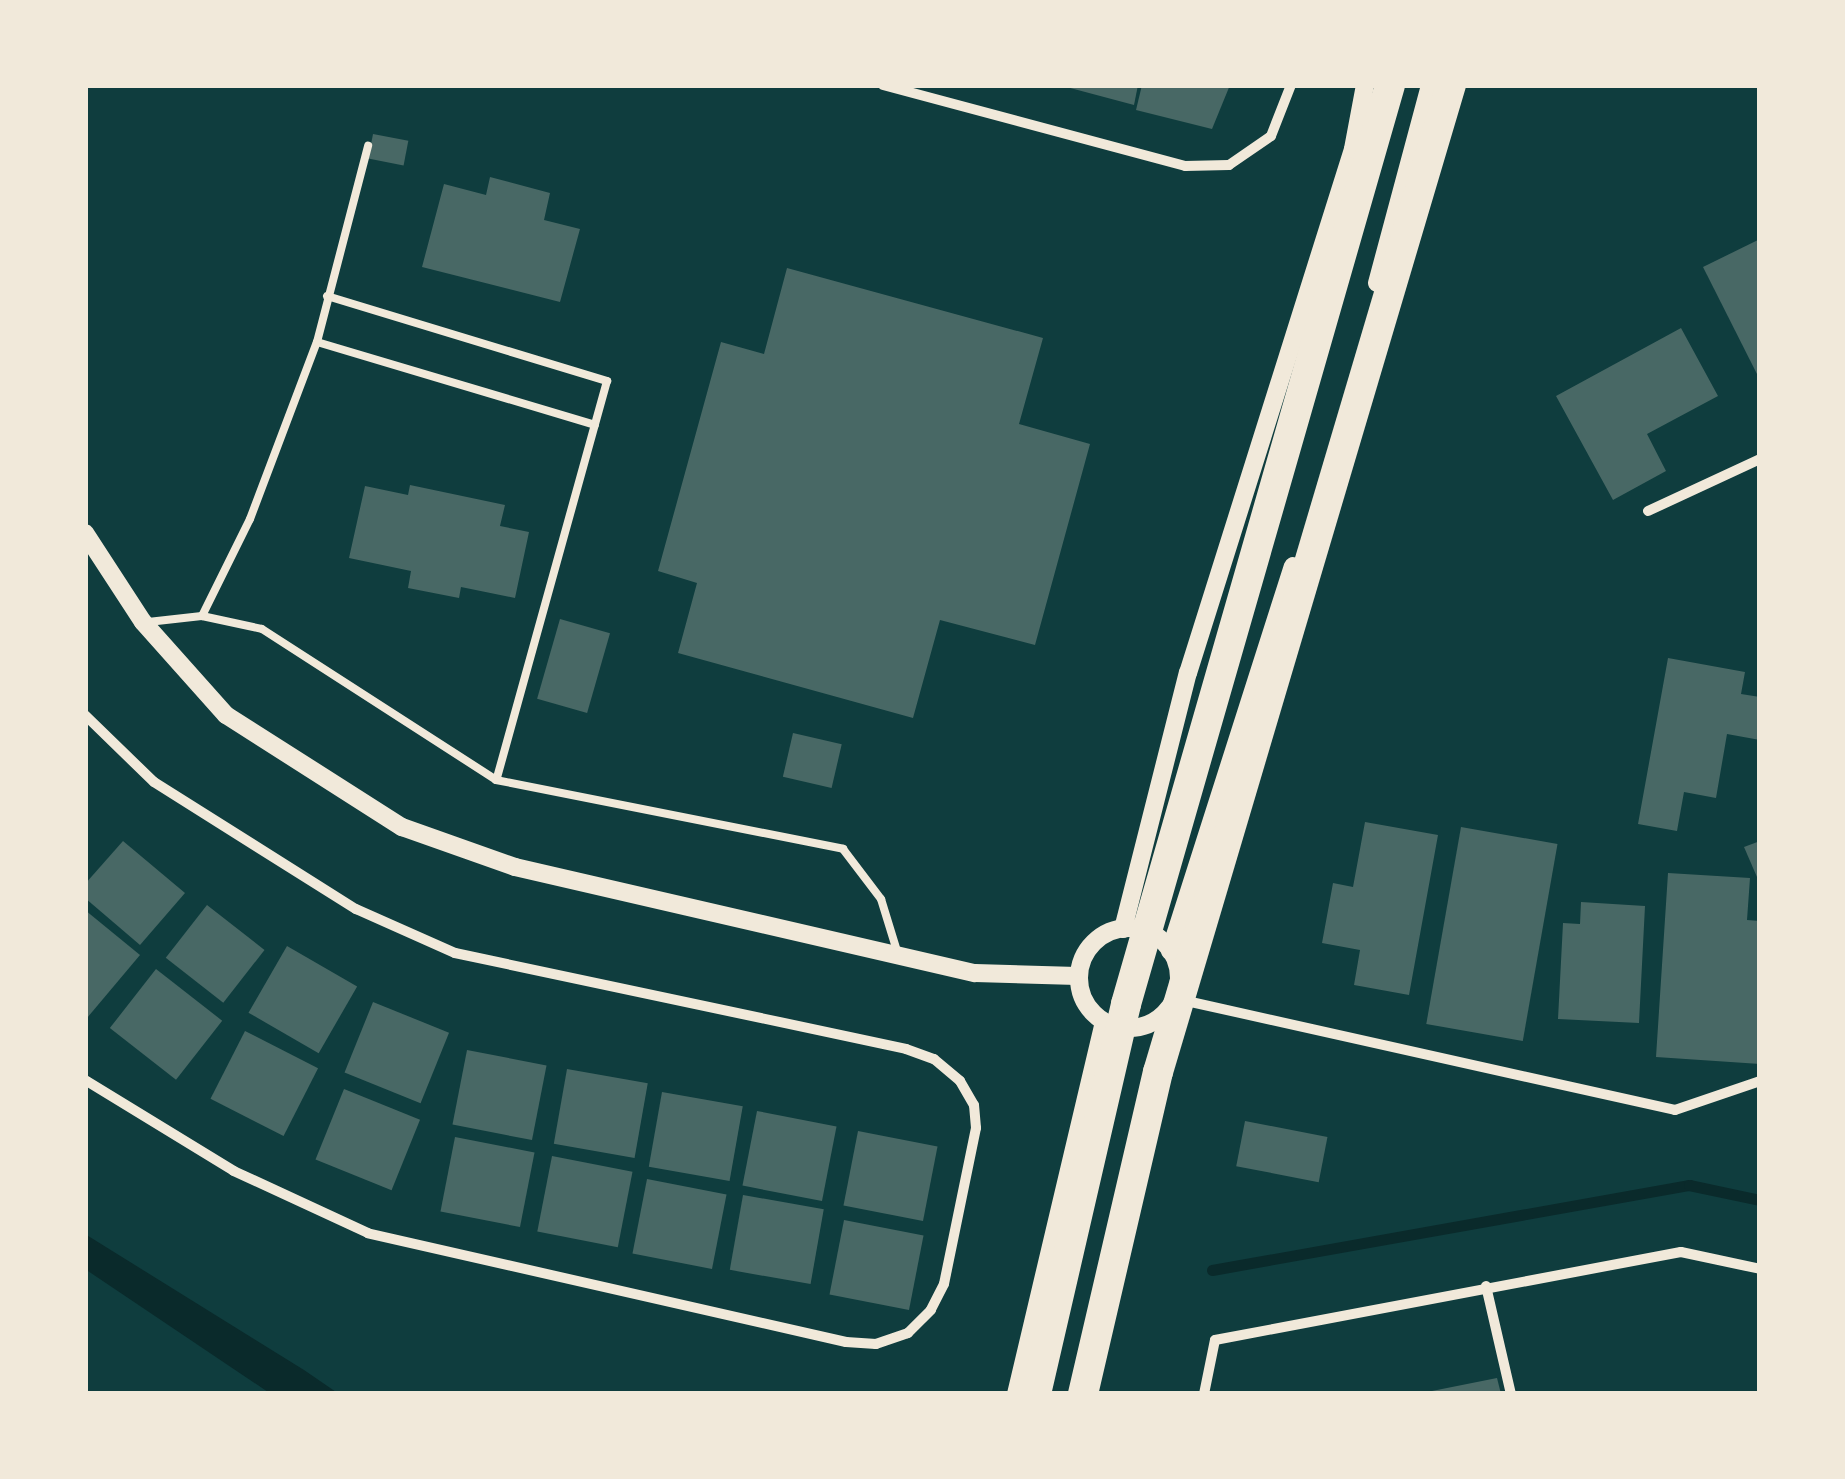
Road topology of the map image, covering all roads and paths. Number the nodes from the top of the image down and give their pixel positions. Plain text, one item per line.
1 (883, 85) edge
2 (1291, 85) edge
3 (1365, 85) edge
4 (1390, 85) edge
5 (1430, 85) edge
6 (1451, 85) edge
7 (368, 146) dead end
8 (328, 296) junction
9 (316, 342) junction
10 (595, 426) junction
11 (1760, 459) edge
12 (1648, 512) dead end
13 (85, 533) edge
14 (202, 616) junction
15 (143, 622) junction
16 (87, 722) edge
17 (496, 780) junction
18 (1122, 929) junction
19 (1170, 951) junction
20 (898, 956) junction
21 (1077, 976) junction
22 (1176, 999) junction
23 (1158, 1020) junction
24 (1104, 1023) junction
25 (85, 1080) edge
26 (1760, 1080) edge
27 (1760, 1269) edge
28 (1486, 1286) junction
29 (1016, 1394) edge
30 (1036, 1394) edge
31 (1082, 1394) edge
32 (1204, 1394) edge
33 (1511, 1394) edge

1 - 2 street
3 - 18 street
4 - 30 highway
5 - 19 street
6 - 31 highway
7 - 8 lane
8 - 9 lane
8 - 10 lane
9 - 10 lane
9 - 14 lane
10 - 17 lane
11 - 12 street
13 - 15 street
14 - 15 lane
14 - 17 lane
15 - 20 street
16 - 25 street
17 - 20 lane
18 - 19 street
18 - 21 street
19 - 22 street
20 - 21 street
21 - 24 street
22 - 23 street
22 - 26 street
23 - 24 street
23 - 31 street
24 - 29 street
27 - 28 street
28 - 32 street
28 - 33 street

